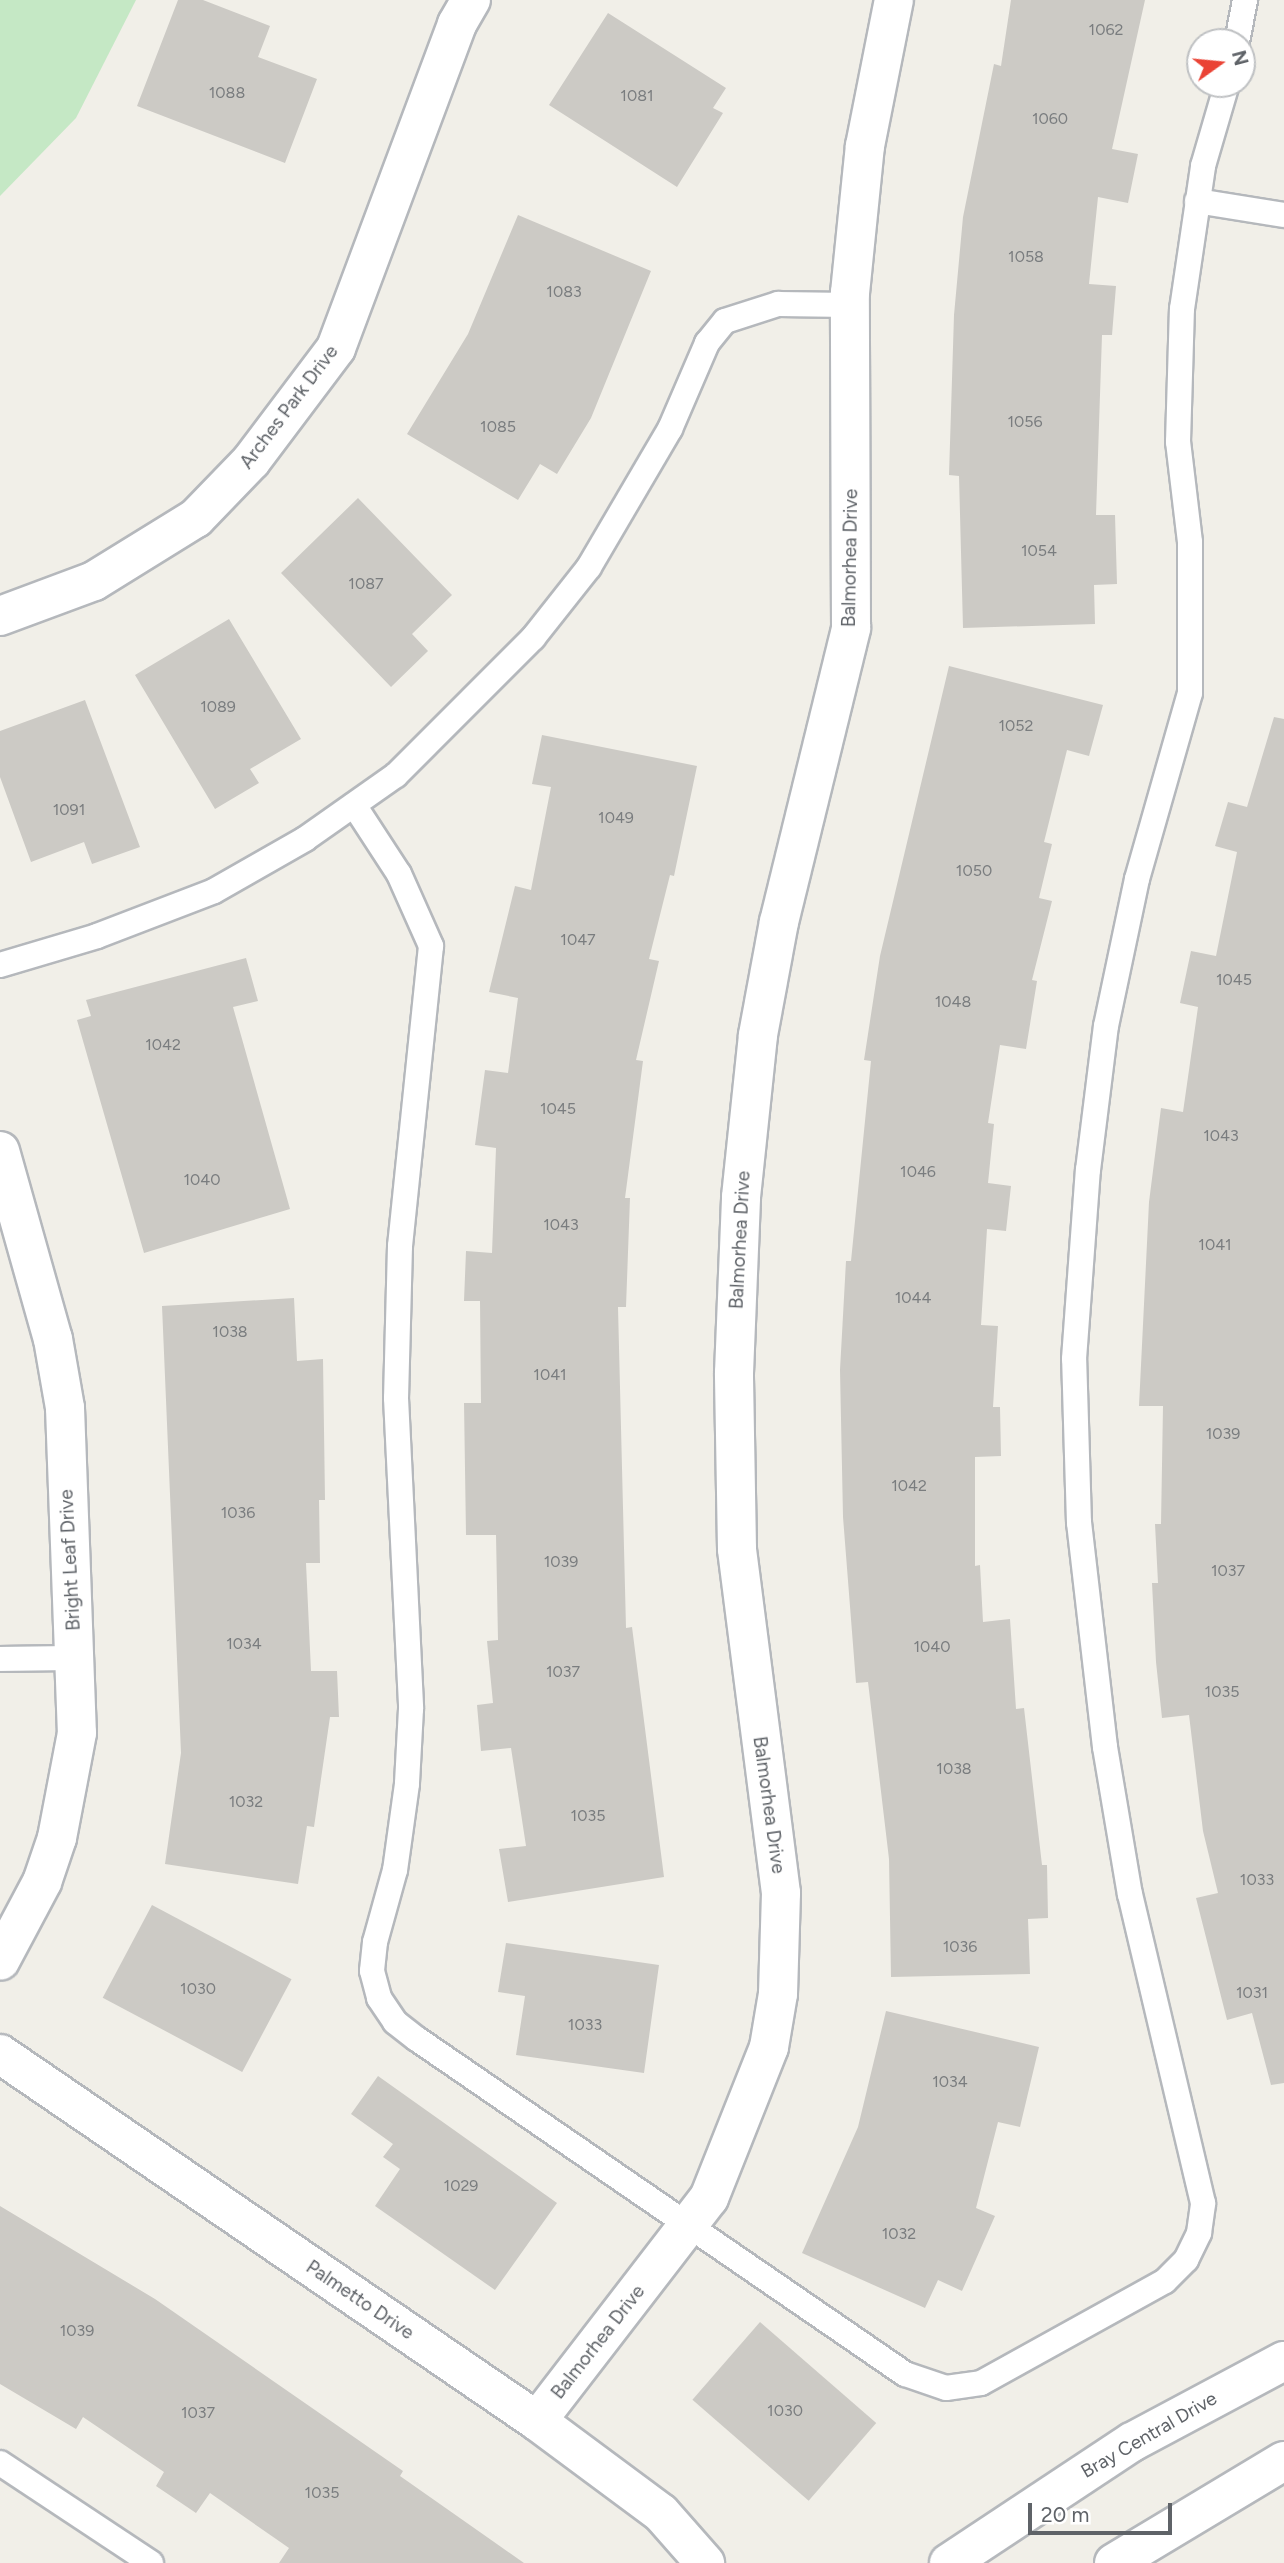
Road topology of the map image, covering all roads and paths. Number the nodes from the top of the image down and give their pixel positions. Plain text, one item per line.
1 (471, 0) edge
2 (894, 0) edge
3 (1245, 0) edge
4 (1240, 28) edge
5 (1223, 98) edge
6 (1197, 201) junction
7 (1284, 215) edge
8 (850, 305) junction
9 (0, 616) edge
10 (354, 805) junction
11 (0, 965) edge
12 (0, 1151) edge
13 (76, 1658) junction
14 (0, 1659) edge
15 (0, 1961) edge
16 (0, 2054) edge
17 (688, 2225) junction
18 (1284, 2361) edge
19 (537, 2421) junction
20 (1284, 2461) edge
21 (0, 2463) edge
22 (151, 2563) edge
23 (705, 2563) edge
24 (949, 2563) edge
25 (1114, 2563) edge

1 - 9 street, Arches Park Drive
2 - 8 street, Balmorhea Drive
3 - 4 lane
5 - 6 lane
6 - 7 lane
6 - 17 lane
8 - 10 lane
8 - 17 street, Balmorhea Drive
10 - 11 lane
10 - 17 lane
12 - 13 street, Bright Leaf Drive
13 - 14 lane
13 - 15 street, Bright Leaf Drive
16 - 19 street, Palmetto Drive
17 - 19 street, Balmorhea Drive
18 - 24 street, Bray Central Drive
19 - 23 street, Palmetto Drive
20 - 25 street
21 - 22 lane

